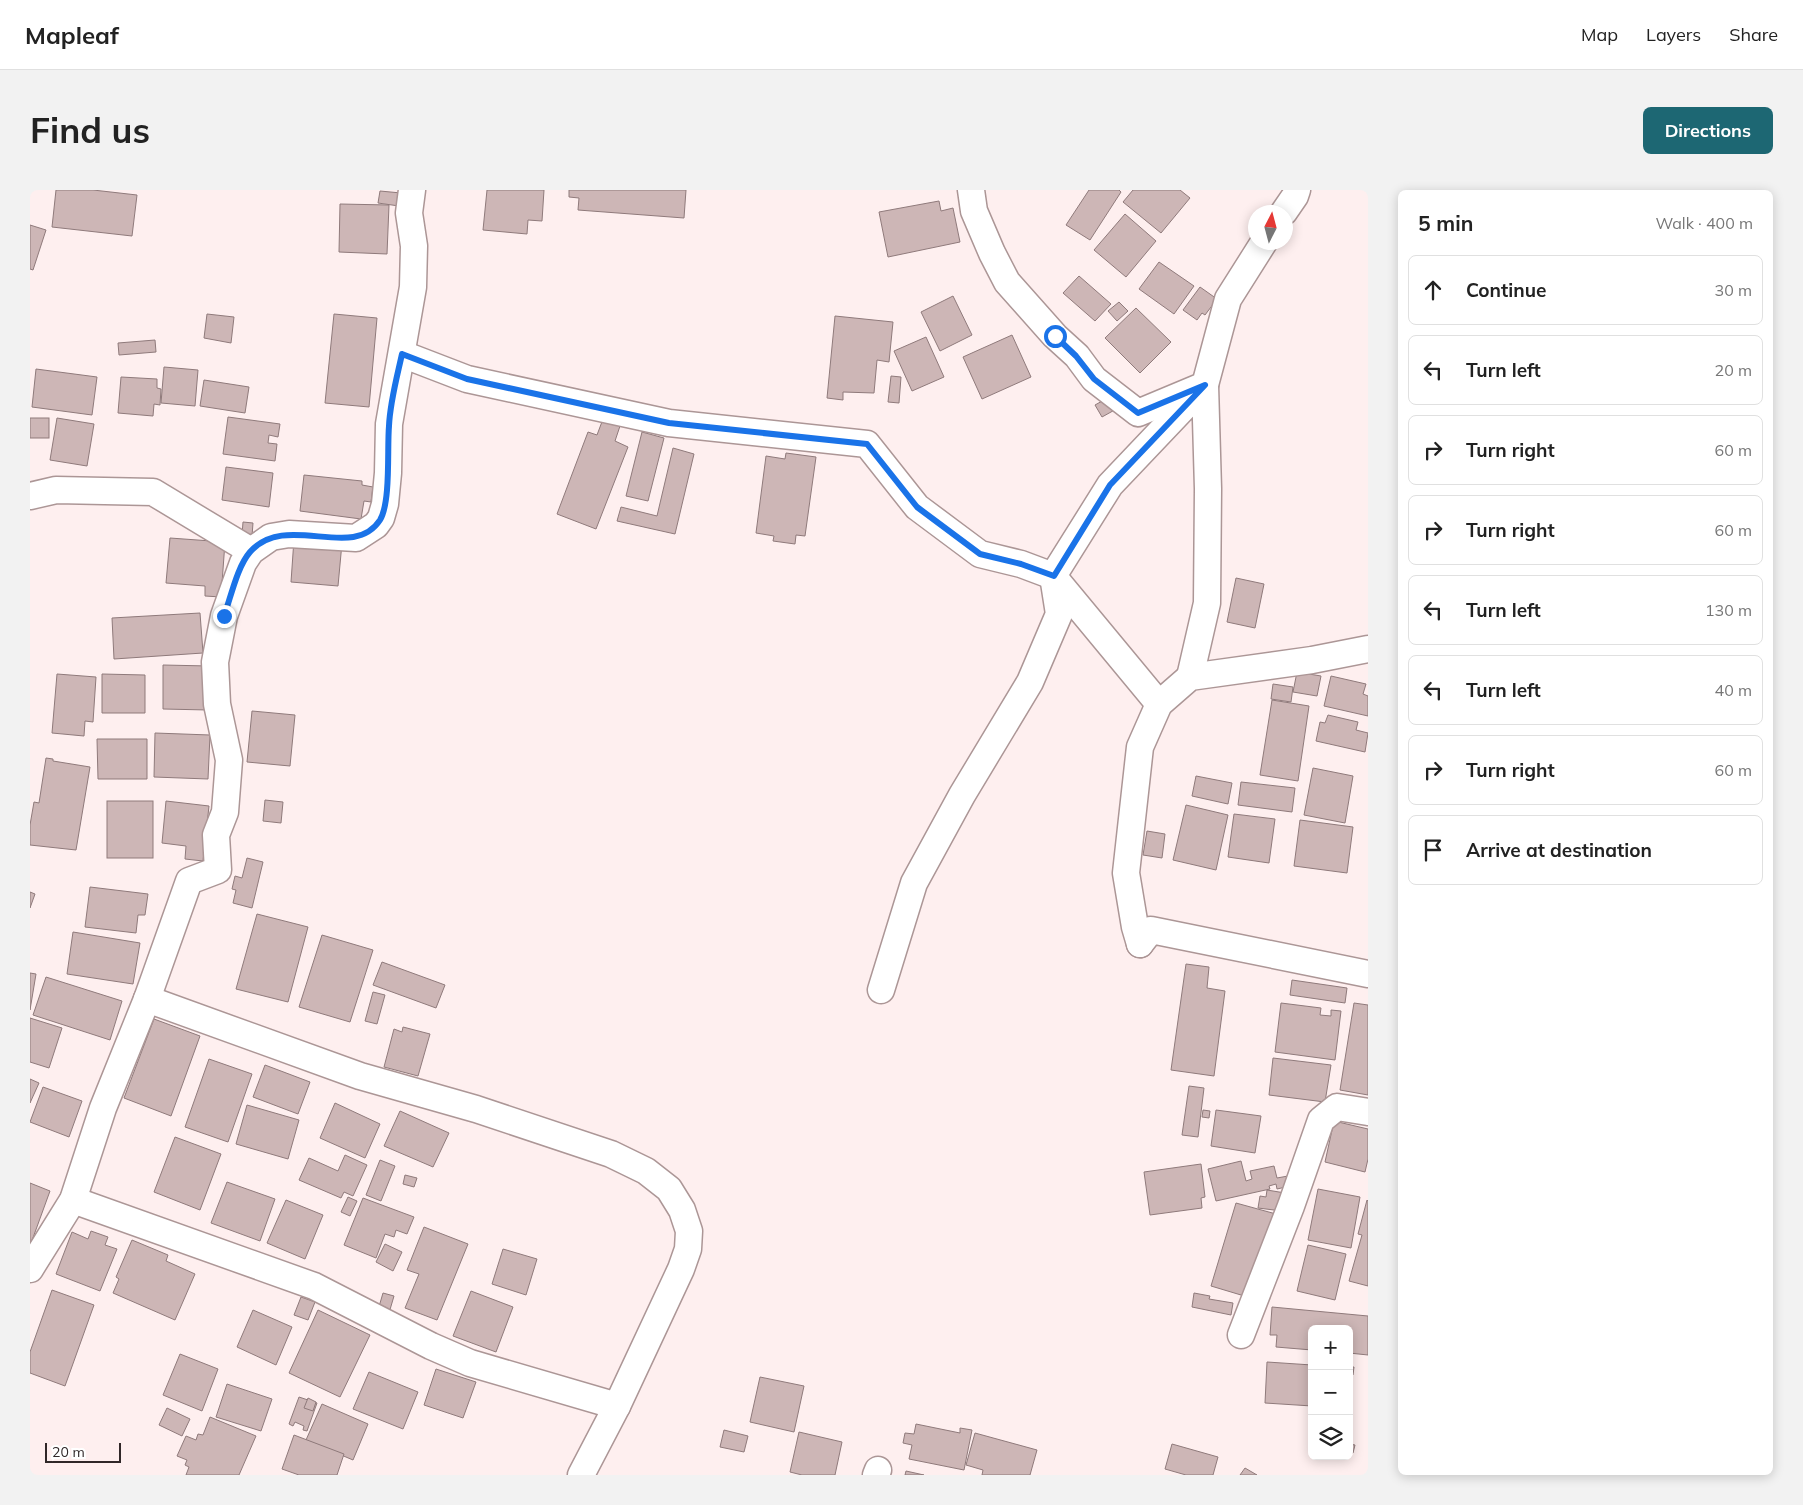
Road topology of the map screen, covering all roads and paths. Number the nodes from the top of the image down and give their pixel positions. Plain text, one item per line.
1 (412, 190) edge
2 (972, 190) edge
3 (1297, 190) edge
4 (1289, 205) edge
5 (1259, 250) edge
6 (402, 354) junction
7 (1205, 385) junction
8 (30, 496) edge
9 (250, 551) junction
10 (1054, 576) junction
11 (1368, 649) edge
12 (1190, 678) junction
13 (1159, 704) junction
14 (1368, 974) edge
15 (881, 990) dead end
16 (147, 999) junction
17 (1368, 1112) edge
18 (73, 1200) junction
19 (30, 1270) edge
20 (1241, 1335) dead end
21 (617, 1406) junction
22 (581, 1475) edge

1 - 6 street
2 - 7 street
3 - 4 street
5 - 7 street
6 - 9 street
6 - 10 street
7 - 10 street
7 - 12 street
8 - 9 street
9 - 16 street
10 - 13 street
10 - 15 street
11 - 12 street
12 - 13 street
13 - 14 street
16 - 18 street
16 - 21 street
17 - 20 street
18 - 19 street
18 - 21 street
21 - 22 street

